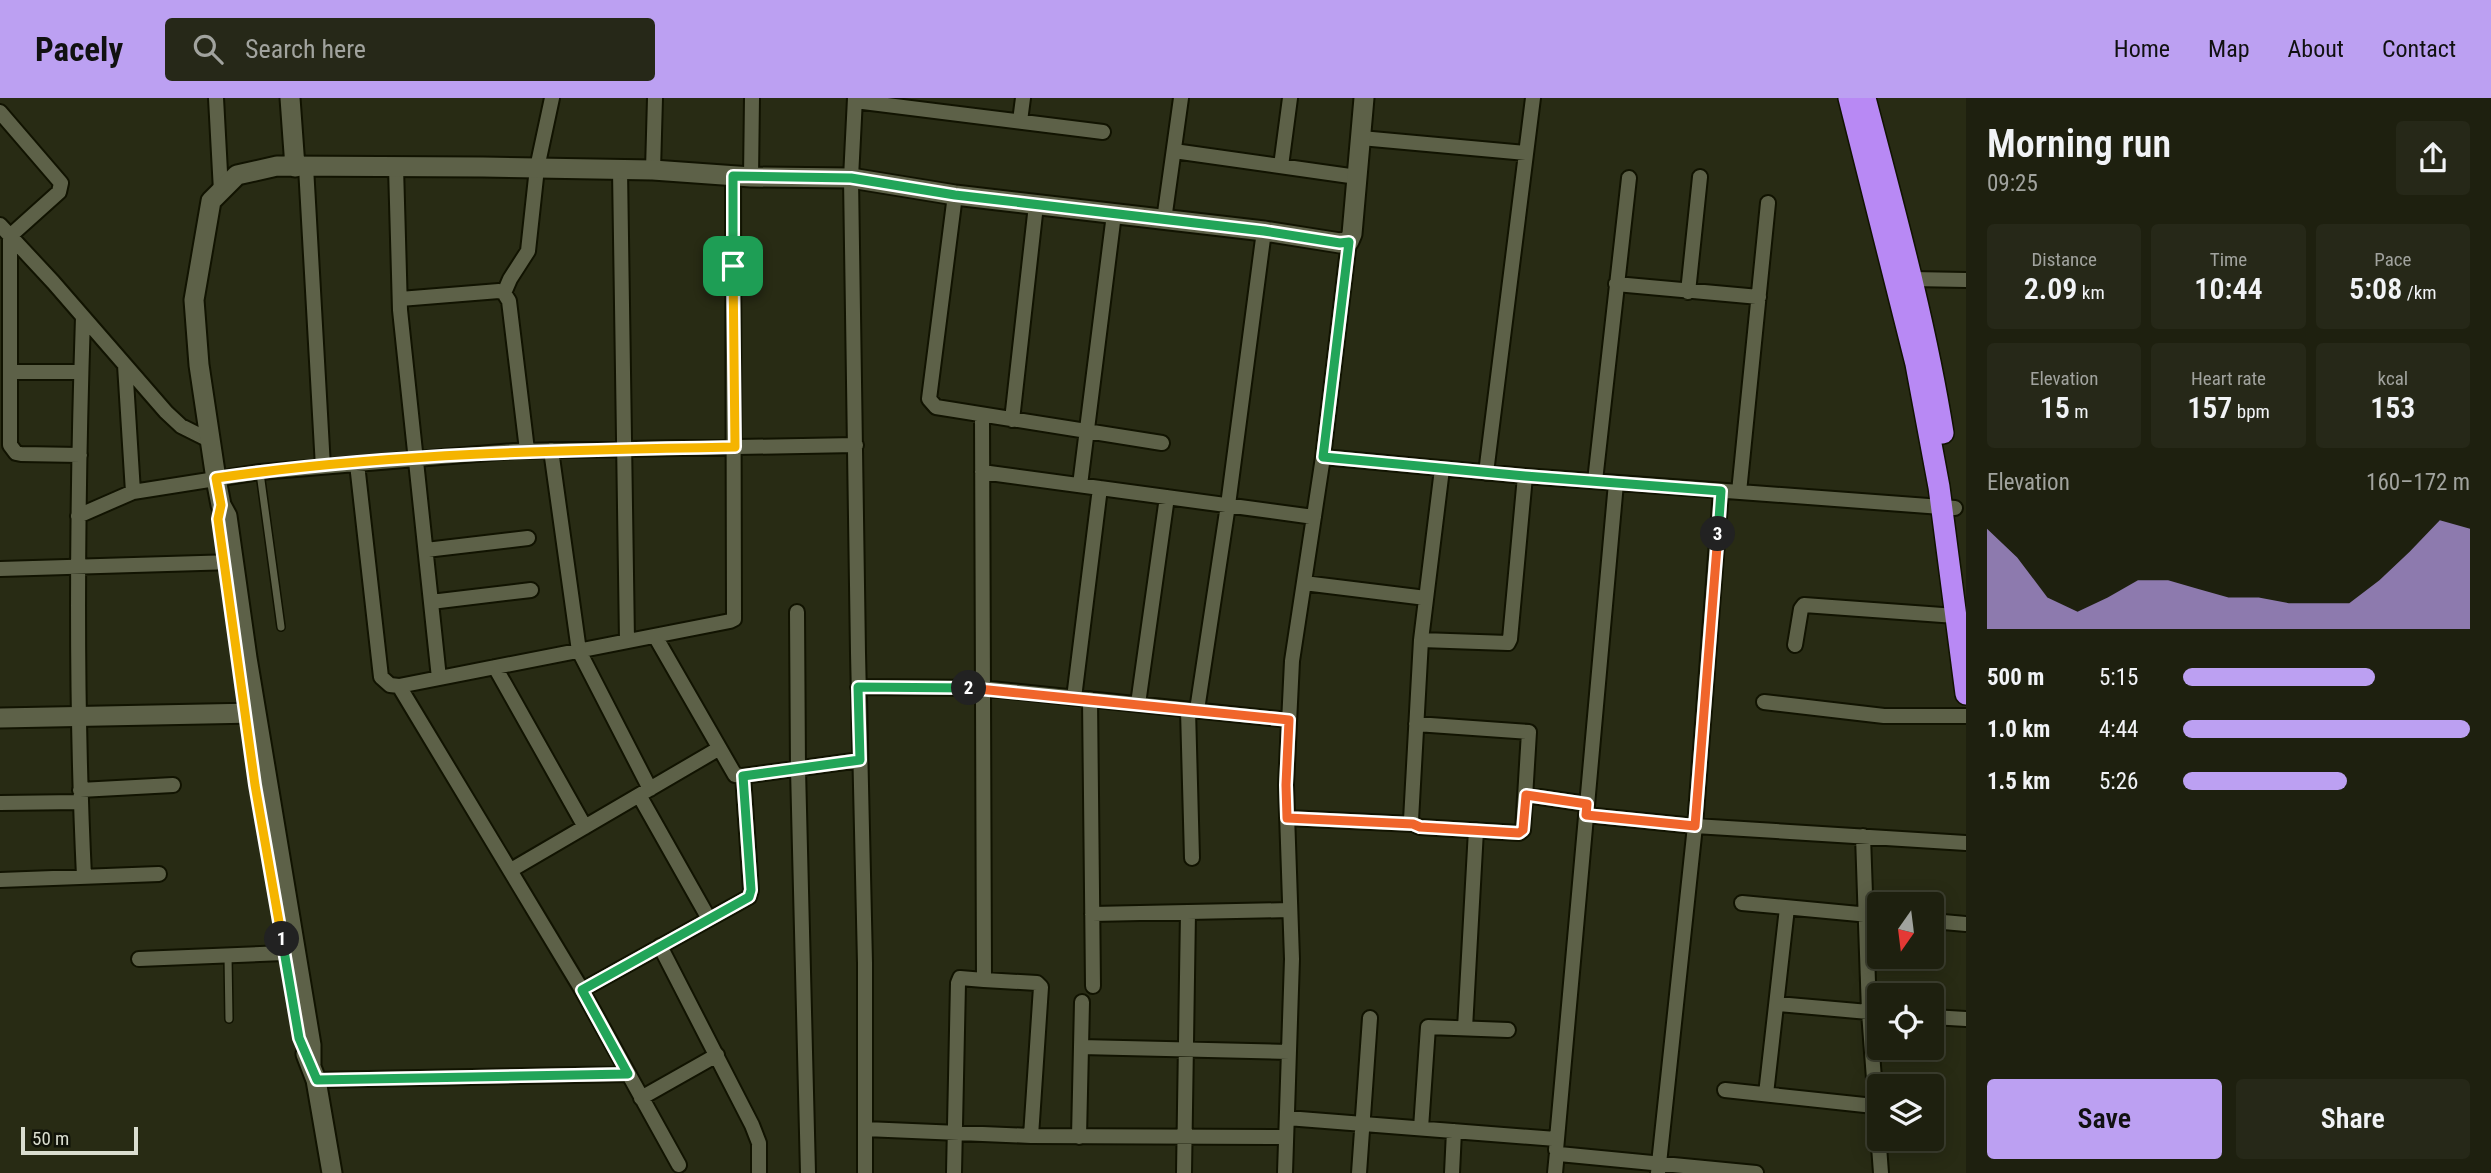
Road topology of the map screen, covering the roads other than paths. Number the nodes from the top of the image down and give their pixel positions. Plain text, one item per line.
1 (216, 98) edge
2 (290, 98) edge
3 (552, 98) edge
4 (655, 98) edge
5 (752, 98) edge
6 (1023, 98) edge
7 (1181, 98) edge
8 (1290, 98) edge
9 (1364, 98) edge
10 (1533, 98) edge
11 (1849, 98) edge
12 (1865, 98) edge
13 (855, 100) edge
14 (937, 105) edge
15 (0, 112) edge
16 (1020, 121) junction
17 (1103, 132) dead end
18 (1361, 138) junction
19 (1174, 150) junction
20 (1526, 153) junction
21 (1280, 166) junction
22 (301, 167) junction
23 (396, 167) junction
24 (537, 168) junction
25 (620, 170) junction
26 (653, 170) junction
27 (742, 176) junction
28 (1357, 177) junction
29 (1700, 177) dead end
30 (851, 178) junction
31 (1629, 178) dead end
32 (221, 191) junction
33 (955, 195) junction
34 (1768, 203) dead end
35 (1036, 205) junction
36 (1114, 214) junction
37 (1164, 220) junction
38 (5, 231) edge
39 (1264, 231) junction
40 (1349, 242) junction
41 (1912, 279) junction
42 (1966, 280) edge
43 (1616, 284) junction
44 (1688, 292) junction
45 (504, 293) junction
46 (1759, 297) junction
47 (400, 299) junction
48 (83, 317) junction
49 (125, 365) junction
50 (10, 372) junction
51 (81, 372) junction
52 (982, 415) junction
53 (1012, 420) junction
54 (1086, 433) junction
55 (211, 441) junction
56 (1162, 443) dead end
57 (856, 445) junction
58 (735, 447) junction
59 (624, 449) junction
60 (527, 450) junction
61 (551, 450) junction
62 (80, 455) junction
63 (1323, 457) junction
64 (417, 459) junction
65 (357, 464) junction
66 (323, 467) junction
67 (1442, 469) junction
68 (260, 472) junction
69 (982, 472) junction
70 (1486, 473) junction
71 (1525, 476) junction
72 (216, 478) junction
73 (1595, 481) junction
74 (1616, 483) junction
75 (1080, 485) junction
76 (1100, 488) junction
77 (1721, 491) junction
78 (133, 492) junction
79 (1739, 492) junction
80 (1167, 497) junction
81 (1228, 505) junction
82 (1954, 508) edge
83 (78, 516) junction
84 (1314, 517) junction
85 (528, 538) dead end
86 (426, 550) junction
87 (229, 563) junction
88 (77, 568) junction
89 (0, 569) edge
90 (1304, 583) junction
91 (531, 590) dead end
92 (1966, 596) edge
93 (1426, 598) junction
94 (431, 602) junction
95 (797, 612) dead end
96 (1956, 616) junction
97 (281, 627) dead end
98 (655, 636) junction
99 (1421, 640) junction
100 (627, 641) junction
101 (1796, 645) dead end
102 (579, 651) junction
103 (495, 667) junction
104 (439, 678) junction
105 (399, 686) junction
106 (858, 687) junction
107 (981, 688) junction
108 (1966, 694) edge
109 (1074, 698) junction
110 (1090, 699) junction
111 (1763, 702) dead end
112 (1138, 704) junction
113 (1193, 710) junction
114 (251, 713) junction
115 (80, 716) junction
116 (1966, 716) edge
117 (0, 718) edge
118 (1289, 720) junction
119 (1416, 724) junction
120 (718, 749) junction
121 (860, 760) junction
122 (798, 769) junction
123 (743, 776) junction
124 (173, 785) dead end
125 (644, 792) junction
126 (1526, 795) junction
127 (80, 797) junction
128 (0, 803) edge
129 (1587, 810) junction
130 (1287, 818) junction
131 (1413, 824) junction
132 (1695, 826) junction
133 (585, 827) junction
134 (1476, 830) junction
135 (1863, 836) junction
136 (1966, 843) edge
137 (1192, 858) dead end
138 (511, 870) junction
139 (159, 874) dead end
140 (84, 876) junction
141 (0, 880) edge
142 (1870, 892) edge
143 (1742, 903) dead end
144 (1787, 908) junction
145 (1290, 910) junction
146 (1188, 912) junction
147 (1092, 914) junction
148 (1867, 915) edge
149 (709, 919) junction
150 (1944, 922) edge
151 (1966, 924) edge
152 (660, 946) junction
153 (284, 953) junction
154 (228, 956) junction
155 (139, 959) dead end
156 (984, 980) junction
157 (1093, 986) dead end
158 (582, 990) junction
159 (1082, 1002) dead end
160 (1777, 1004) junction
161 (1867, 1012) edge
162 (1370, 1018) dead end
163 (1944, 1018) edge
164 (229, 1019) dead end
165 (1966, 1019) edge
166 (1465, 1028) junction
167 (1508, 1030) dead end
168 (1081, 1047) junction
169 (1186, 1049) junction
170 (1289, 1052) junction
171 (717, 1055) junction
172 (314, 1072) junction
173 (628, 1074) junction
174 (1725, 1090) dead end
175 (1766, 1094) junction
176 (641, 1097) junction
177 (1867, 1105) edge
178 (1287, 1118) junction
179 (1362, 1124) junction
180 (1421, 1128) junction
181 (865, 1129) junction
182 (1454, 1131) junction
183 (954, 1132) junction
184 (1031, 1136) junction
185 (1079, 1136) junction
186 (1286, 1137) junction
187 (1185, 1138) junction
188 (1557, 1146) junction
189 (1879, 1151) edge
190 (679, 1165) dead end
191 (1658, 1168) edge
192 (332, 1173) edge
193 (759, 1173) edge
194 (808, 1173) edge
195 (865, 1173) edge
196 (954, 1173) edge
197 (1184, 1173) edge
198 (1285, 1173) edge
199 (1359, 1173) edge
200 (1452, 1173) edge
201 (1555, 1173) edge
202 (1756, 1173) edge
203 (1881, 1173) edge

1 - 32 street
2 - 22 street
3 - 24 street
4 - 26 street
5 - 27 street
6 - 16 street
7 - 19 street
8 - 21 street
9 - 18 street
10 - 20 street
11 - 82 highway
12 - 41 highway
13 - 14 street
13 - 30 street
14 - 16 street
15 - 38 street
16 - 17 street
18 - 20 street
18 - 28 street
19 - 21 street
19 - 37 street
20 - 70 street
21 - 28 street
22 - 23 street
22 - 32 street
22 - 66 street
23 - 24 street
23 - 47 street
24 - 25 street
24 - 45 street
25 - 26 street
25 - 59 street
26 - 27 street
27 - 30 street
27 - 58 street
28 - 40 street
29 - 44 street
30 - 33 street
30 - 57 street
31 - 43 street
32 - 55 street
33 - 35 street
33 - 52 street
34 - 46 street
35 - 36 street
35 - 53 street
36 - 37 street
36 - 54 street
37 - 39 street
38 - 48 street
38 - 50 street
39 - 40 street
39 - 81 street
40 - 63 street
41 - 42 street
41 - 82 highway
43 - 44 street
43 - 73 street
44 - 46 street
45 - 47 street
45 - 60 street
46 - 79 street
47 - 64 street
48 - 49 street
48 - 51 street
49 - 55 street
49 - 78 street
50 - 51 street
50 - 62 street
51 - 62 street
52 - 53 street
52 - 69 street
53 - 54 street
54 - 56 street
54 - 75 street
55 - 72 street
57 - 58 street
57 - 106 street
58 - 59 street
58 - 98 street
59 - 61 street
59 - 100 street
60 - 61 street
60 - 64 street
61 - 102 street
62 - 83 street
63 - 67 street
63 - 84 street
64 - 65 street
64 - 86 street
65 - 66 street
65 - 105 street
66 - 68 street
67 - 70 street
67 - 93 street
68 - 72 street
68 - 97 lane
69 - 75 street
69 - 107 street
70 - 71 street
71 - 73 street
71 - 99 street
72 - 78 street
72 - 87 street
73 - 74 street
74 - 77 street
74 - 129 street
75 - 76 street
76 - 80 street
76 - 109 street
77 - 79 street
77 - 132 street
78 - 83 street
79 - 82 street
80 - 81 street
80 - 112 street
81 - 84 street
81 - 113 street
82 - 92 highway
82 - 96 highway
83 - 88 street
84 - 90 street
85 - 86 street
86 - 94 street
87 - 88 street
87 - 114 street
88 - 89 street
88 - 115 street
90 - 93 street
90 - 118 street
91 - 94 street
93 - 99 street
94 - 104 street
95 - 122 street
96 - 101 street
96 - 108 highway
98 - 100 street
98 - 120 street
99 - 119 street
100 - 102 street
102 - 103 street
102 - 125 street
103 - 104 street
103 - 133 street
104 - 105 street
105 - 138 street
106 - 107 street
106 - 121 street
107 - 109 street
107 - 156 street
109 - 110 street
110 - 112 street
110 - 147 street
111 - 116 street
112 - 113 street
113 - 118 street
113 - 137 street
114 - 115 street
114 - 153 street
114 - 172 street
115 - 117 street
115 - 127 street
118 - 130 street
119 - 126 street
119 - 131 street
120 - 123 street
120 - 125 street
121 - 122 street
121 - 181 street
122 - 123 street
122 - 194 street
123 - 149 street
124 - 127 street
125 - 133 street
125 - 149 street
126 - 129 street
126 - 134 street
127 - 128 street
127 - 140 street
129 - 132 street
129 - 188 street
130 - 131 street
130 - 145 street
131 - 134 street
132 - 135 street
132 - 191 street
133 - 138 street
134 - 166 street
135 - 136 street
135 - 142 street
138 - 158 street
139 - 140 street
140 - 141 street
143 - 144 street
144 - 148 street
144 - 160 street
145 - 146 street
145 - 170 street
146 - 147 street
146 - 169 street
147 - 157 street
149 - 152 street
150 - 151 street
152 - 158 street
152 - 171 street
153 - 154 street
153 - 172 street
154 - 155 street
154 - 164 lane
156 - 183 street
156 - 184 street
158 - 173 street
159 - 168 street
160 - 161 street
160 - 175 street
162 - 179 street
163 - 165 street
166 - 167 street
166 - 180 street
168 - 169 street
168 - 185 street
169 - 170 street
169 - 187 street
170 - 178 street
171 - 176 street
171 - 193 street
172 - 173 street
172 - 192 street
173 - 176 street
174 - 175 street
175 - 177 street
176 - 190 street
178 - 179 street
178 - 186 street
179 - 180 street
179 - 199 street
180 - 182 street
181 - 183 street
181 - 195 street
182 - 188 street
182 - 200 street
183 - 184 street
183 - 196 street
184 - 185 street
185 - 187 street
186 - 187 street
186 - 198 street
187 - 197 street
188 - 191 street
188 - 201 street
189 - 203 street
191 - 202 street

